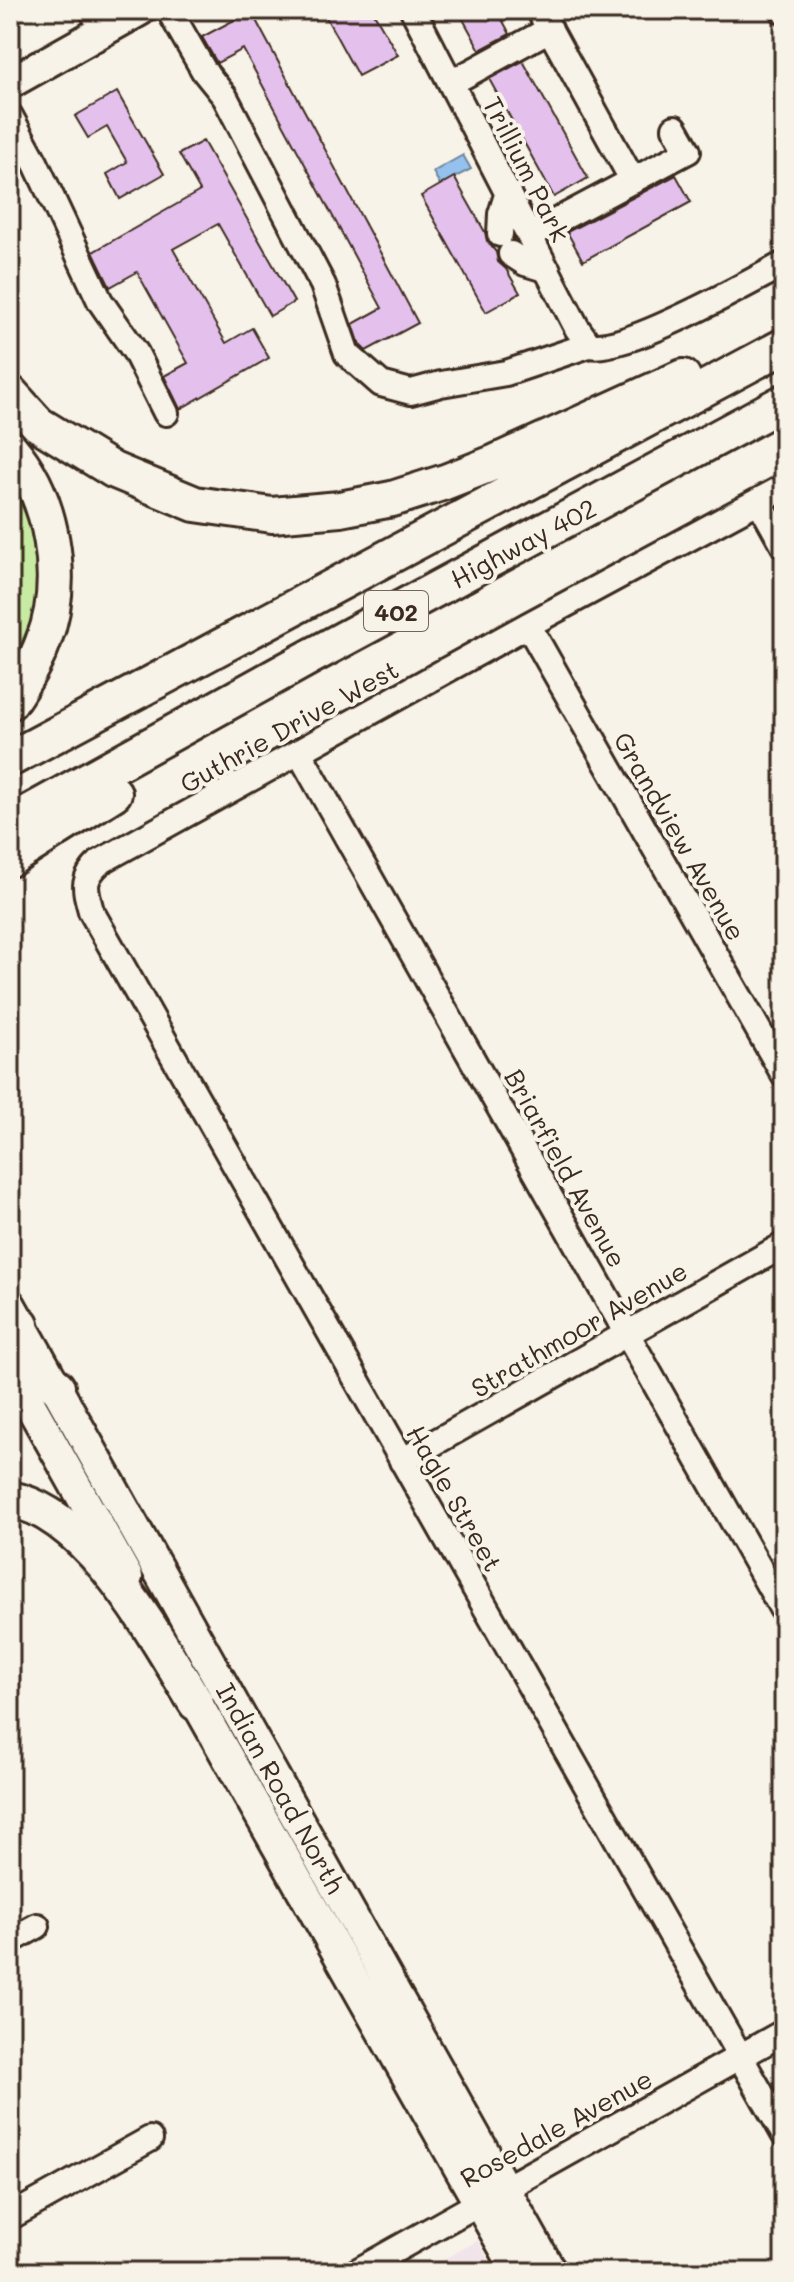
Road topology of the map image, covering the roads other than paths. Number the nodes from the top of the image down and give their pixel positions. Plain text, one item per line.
1 (140, 10) edge
2 (169, 10) edge
3 (413, 10) edge
4 (98, 20) edge
5 (544, 20) edge
6 (10, 83) edge
7 (451, 83) junction
8 (10, 116) edge
9 (675, 128) dead end
10 (633, 181) junction
11 (508, 192) junction
12 (530, 235) junction
13 (784, 264) edge
14 (548, 270) junction
15 (784, 327) edge
16 (593, 346) junction
17 (784, 346) edge
18 (784, 382) edge
19 (10, 393) edge
20 (784, 402) edge
21 (166, 413) dead end
22 (784, 428) edge
23 (10, 448) edge
24 (784, 487) edge
25 (759, 501) junction
26 (784, 546) edge
27 (528, 625) junction
28 (10, 702) edge
29 (299, 752) junction
30 (10, 759) edge
31 (114, 793) junction
32 (10, 803) edge
33 (10, 823) edge
34 (10, 845) edge
35 (10, 859) edge
36 (84, 886) joint
37 (784, 1075) edge
38 (784, 1245) edge
39 (16, 1314) edge
40 (627, 1333) junction
41 (13, 1370) edge
42 (57, 1387) junction
43 (402, 1461) junction
44 (10, 1499) edge
45 (784, 1612) edge
46 (196, 1703) junction
47 (37, 1926) dead end
48 (10, 1941) edge
49 (784, 2032) edge
50 (740, 2057) junction
51 (784, 2134) edge
52 (150, 2139) dead end
53 (493, 2196) junction
54 (10, 2217) edge
55 (356, 2272) edge
56 (518, 2272) edge
57 (551, 2272) edge

1 - 4 main road
2 - 16 street
3 - 7 street, Trillium Park
4 - 6 main road
5 - 7 street
5 - 10 street
7 - 11 street, Trillium Park
8 - 21 street
9 - 10 street
10 - 12 street
11 - 12 street, Trillium Park
11 - 14 street
12 - 14 street, Trillium Park
13 - 16 street
14 - 16 street, Trillium Park
15 - 19 highway
17 - 30 highway, Highway 402 / 402
18 - 32 highway
20 - 33 highway, Highway 402 / 402
22 - 31 highway
23 - 28 highway
24 - 25 street, Guthrie Drive West
25 - 26 street
25 - 27 street, Guthrie Drive West
27 - 29 street, Guthrie Drive West
27 - 37 street, Grandview Avenue
29 - 36 street, Guthrie Drive West
29 - 40 street, Briarfield Avenue
31 - 34 highway
31 - 35 highway
36 - 43 street, Hagle Street
38 - 40 street, Strathmoor Avenue
39 - 41 highway
39 - 42 main road, Indian Road North
40 - 43 street, Strathmoor Avenue
40 - 45 street, Briarfield Avenue
41 - 42 highway
41 - 46 main road, Indian Road North
42 - 53 main road, Indian Road North
43 - 50 street, Hagle Street
44 - 46 highway
46 - 53 main road, Indian Road North
47 - 48 street
49 - 50 street, Rosedale Avenue
50 - 51 street, Hagle Street
50 - 53 street, Rosedale Avenue
52 - 54 street
53 - 55 street, Rosedale Avenue
53 - 56 main road, Indian Road North
53 - 57 main road, Indian Road North

